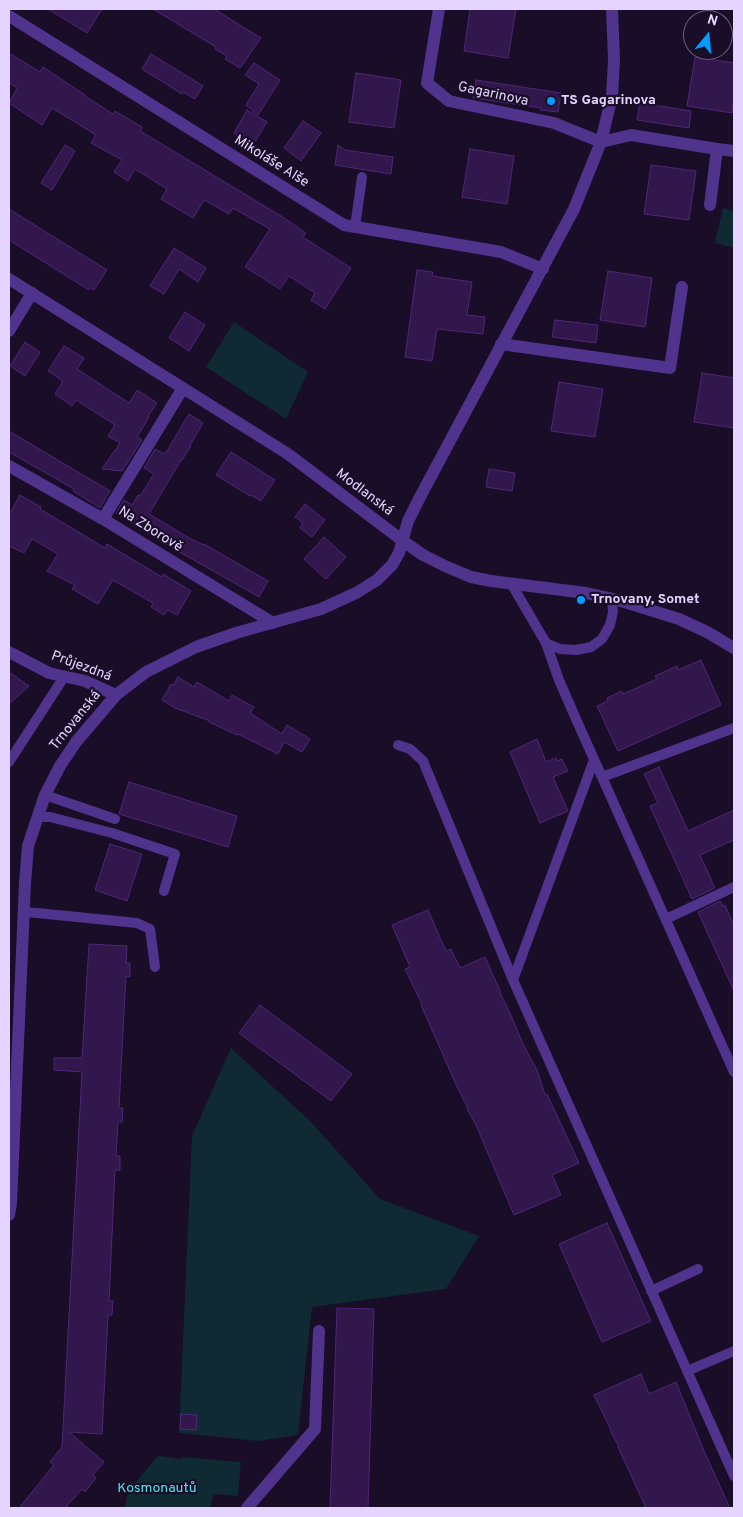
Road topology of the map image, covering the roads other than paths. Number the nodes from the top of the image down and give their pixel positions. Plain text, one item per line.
1 (439, 9) edge
2 (612, 9) edge
3 (9, 16) edge
4 (601, 142) junction
5 (717, 148) junction
6 (734, 152) edge
7 (362, 177) dead end
8 (710, 205) dead end
9 (355, 227) junction
10 (543, 269) junction
11 (9, 279) edge
12 (682, 287) dead end
13 (32, 293) junction
14 (9, 331) edge
15 (501, 344) junction
16 (184, 388) junction
17 (9, 466) edge
18 (103, 518) junction
19 (403, 541) junction
20 (512, 585) junction
21 (612, 598) junction
22 (273, 623) junction
23 (546, 643) junction
24 (734, 648) edge
25 (9, 652) edge
26 (64, 677) junction
27 (116, 695) junction
28 (734, 728) edge
29 (398, 745) dead end
30 (594, 760) junction
31 (9, 762) edge
32 (602, 777) junction
33 (45, 795) junction
34 (37, 816) junction
35 (115, 819) dead end
36 (734, 886) edge
37 (164, 891) dead end
38 (24, 912) junction
39 (666, 919) junction
40 (155, 967) dead end
41 (513, 980) junction
42 (14, 1059) edge
43 (734, 1072) edge
44 (9, 1215) edge
45 (698, 1269) dead end
46 (652, 1291) junction
47 (319, 1330) dead end
48 (734, 1351) edge
49 (687, 1370) junction
50 (734, 1476) edge
51 (247, 1508) edge

1 - 4 street, Gagarinova
2 - 4 street
3 - 9 street, Mikoláše Alše
4 - 5 street
4 - 10 street
5 - 6 street
5 - 8 street
7 - 9 lane
9 - 10 street, Mikoláše Alše
10 - 15 street
11 - 13 street, Modlanská
12 - 15 street
13 - 14 street
13 - 16 street, Modlanská
15 - 19 street
16 - 18 street
16 - 19 street, Modlanská
17 - 18 street, Na Zborově
18 - 22 street, Na Zborově
19 - 20 street, Modlanská
19 - 22 street, Trnovanská
20 - 21 street, Modlanská
20 - 23 lane
21 - 23 lane
21 - 24 street, Modlanská
22 - 27 street, Trnovanská
23 - 30 lane
25 - 26 street, Průjezdná
26 - 27 street, Průjezdná
26 - 31 lane
27 - 33 street, Trnovanská
28 - 32 lane
29 - 41 lane
30 - 32 lane
30 - 41 lane
32 - 39 lane
33 - 34 street, Trnovanská
33 - 35 lane
34 - 37 lane
34 - 38 street, Trnovanská
36 - 39 lane
38 - 40 lane
38 - 42 street, Trnovanská
39 - 43 lane
41 - 46 lane
42 - 44 street, Trnovanská
45 - 46 lane
46 - 49 lane
47 - 51 street
48 - 49 lane
49 - 50 lane

